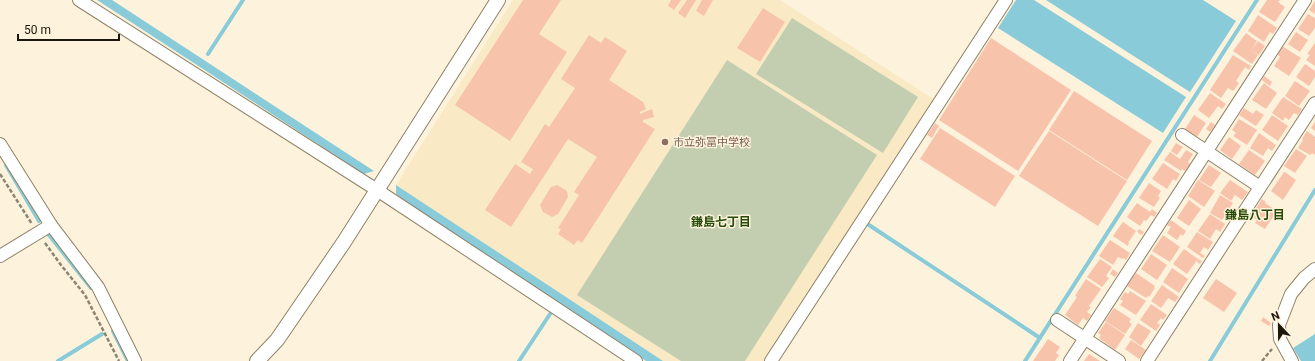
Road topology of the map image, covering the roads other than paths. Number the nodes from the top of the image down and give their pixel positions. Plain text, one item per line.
1 (79, 0) edge
2 (498, 0) edge
3 (1006, 0) edge
4 (1305, 0) edge
5 (1315, 103) edge
6 (1182, 135) dead end
7 (0, 144) edge
8 (1206, 151) junction
9 (1260, 187) junction
10 (376, 190) junction
11 (51, 225) junction
12 (0, 256) edge
13 (1315, 269) edge
14 (1057, 320) dead end
15 (1085, 338) junction
16 (135, 361) edge
17 (257, 361) edge
18 (636, 361) edge
19 (771, 361) edge
20 (1070, 361) edge
21 (1119, 361) edge
22 (1147, 361) edge
23 (1292, 361) edge

1 - 10 street
2 - 10 street
3 - 19 street
4 - 8 street
5 - 9 street
6 - 8 street
7 - 11 street
8 - 9 street
8 - 15 street
9 - 22 street
10 - 17 street
10 - 18 street
11 - 12 street
11 - 16 street
13 - 23 street
14 - 15 street
15 - 20 street
15 - 21 street

